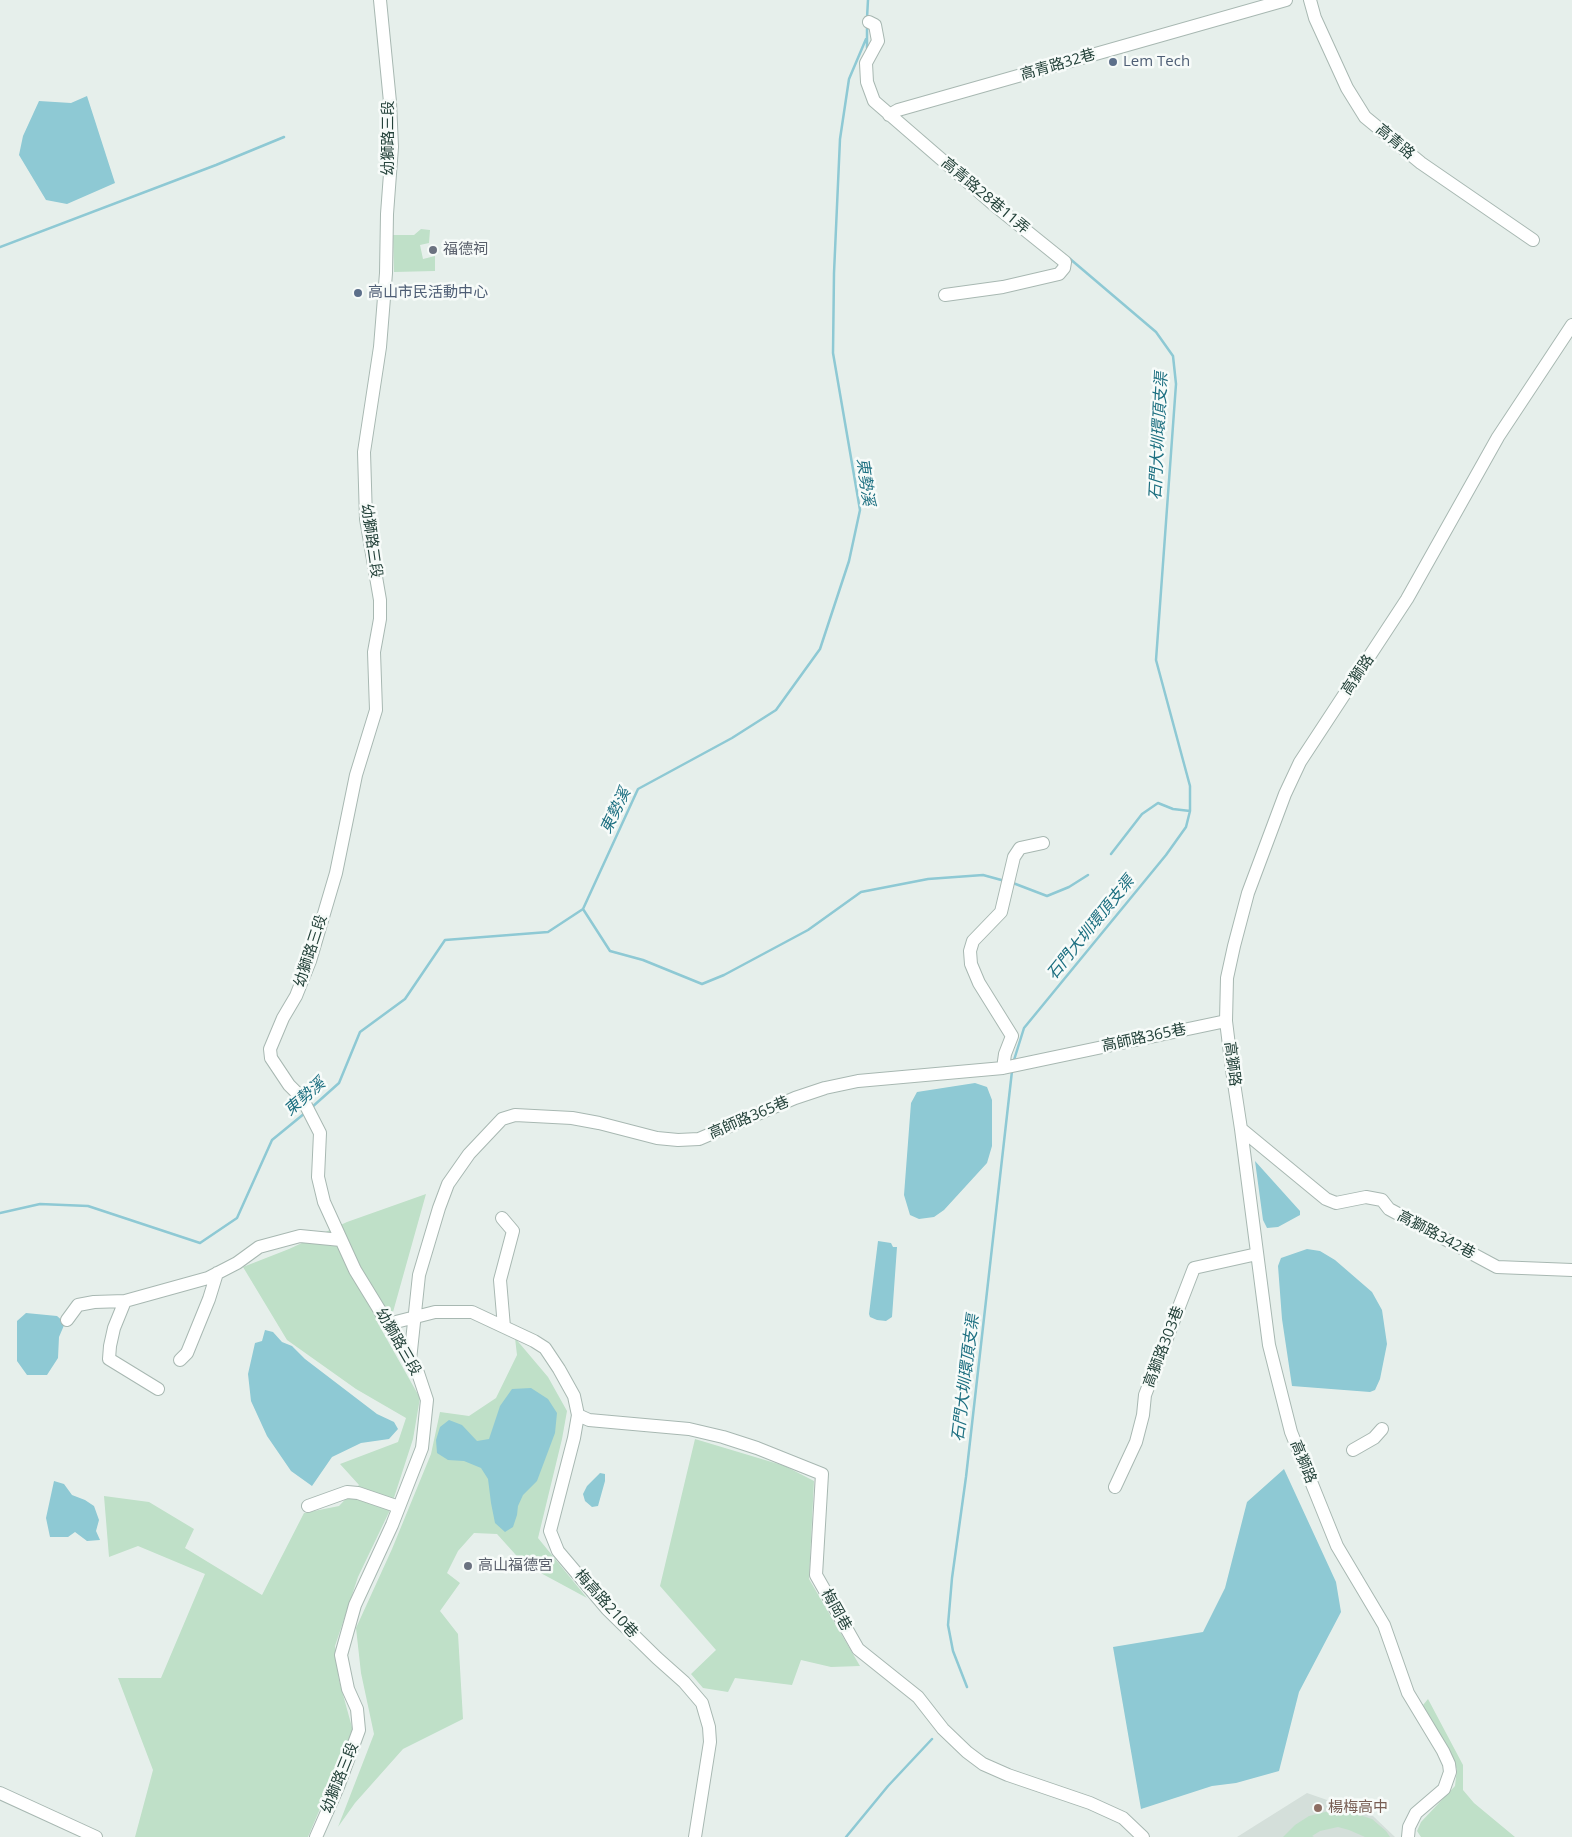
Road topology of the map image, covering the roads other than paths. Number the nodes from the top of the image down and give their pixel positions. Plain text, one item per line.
1 (380, 0) edge
2 (1286, 0) edge
3 (1310, 0) edge
4 (870, 22) dead end
5 (889, 115) junction
6 (1533, 240) dead end
7 (945, 295) dead end
8 (1572, 325) edge
9 (1043, 843) dead end
10 (1226, 1021) junction
11 (1003, 1068) junction
12 (1241, 1129) junction
13 (502, 1218) dead end
14 (341, 1240) junction
15 (1258, 1254) junction
16 (1572, 1270) edge
17 (217, 1273) junction
18 (126, 1301) junction
19 (415, 1318) junction
20 (67, 1320) dead end
21 (388, 1324) junction
22 (504, 1327) junction
23 (180, 1360) dead end
24 (410, 1360) junction
25 (158, 1388) dead end
26 (578, 1415) junction
27 (1382, 1428) dead end
28 (1353, 1450) dead end
29 (1115, 1487) dead end
30 (308, 1506) dead end
31 (399, 1507) junction
32 (0, 1793) edge
33 (96, 1837) edge
34 (316, 1837) edge
35 (695, 1837) edge
36 (1143, 1837) edge
37 (1408, 1837) edge

1 - 14 street, 幼獅路三段
2 - 5 street, 高青路32巷
3 - 6 street, 高青路
4 - 5 street, 高青路28巷11弄
5 - 7 street, 高青路28巷11弄
8 - 10 street, 高獅路
9 - 11 street
10 - 11 street, 高師路365巷
10 - 12 street, 高獅路
11 - 19 street, 高師路365巷
12 - 15 street, 高獅路
12 - 16 street, 高獅路342巷
13 - 22 street
14 - 17 street
14 - 21 street, 幼獅路三段
15 - 29 street, 高獅路303巷
15 - 37 street, 高獅路
17 - 18 street
17 - 23 street
18 - 20 street
18 - 25 street
19 - 21 street, 梅高路210巷
19 - 22 street, 梅高路210巷
19 - 24 street, 高師路365巷
21 - 24 street, 幼獅路三段
22 - 26 street, 梅高路210巷
24 - 31 street, 幼獅路三段
26 - 35 street, 梅高路210巷
26 - 36 street, 梅岡巷
27 - 28 street
30 - 31 street
31 - 34 street, 幼獅路三段
32 - 33 street

